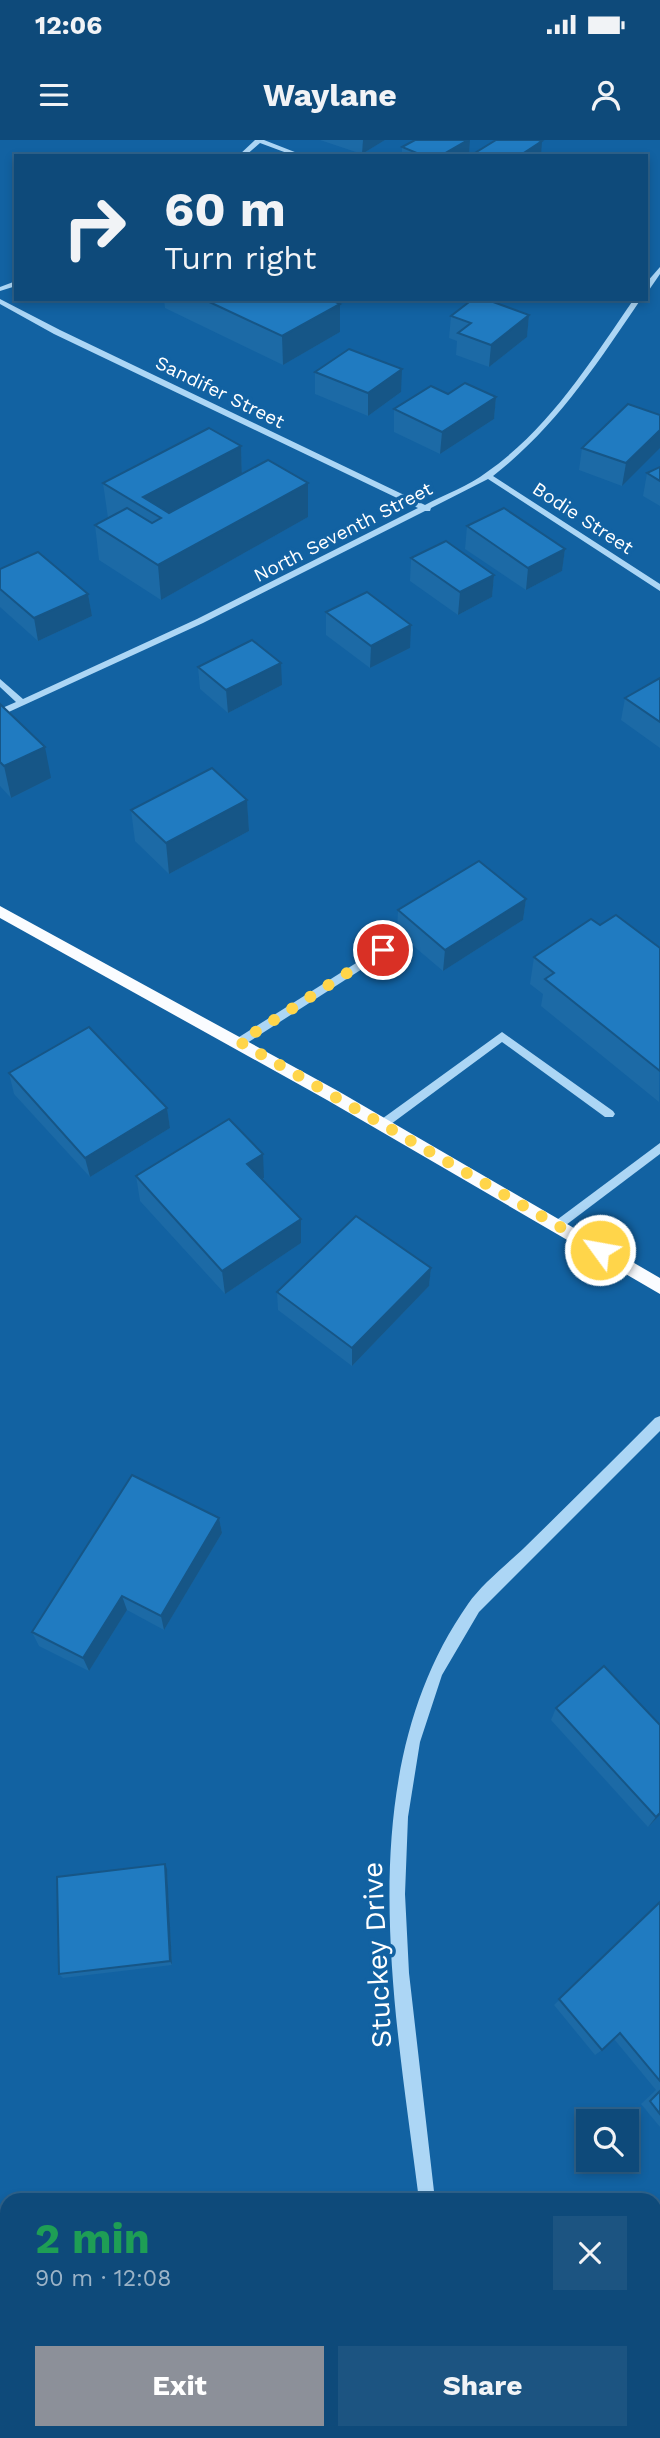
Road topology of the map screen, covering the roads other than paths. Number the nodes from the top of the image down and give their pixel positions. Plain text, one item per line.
1 (260, 140) edge
2 (243, 154) edge
3 (297, 154) edge
4 (660, 269) edge
5 (648, 282) edge
6 (0, 301) edge
7 (637, 301) edge
8 (488, 475) junction
9 (428, 509) junction
10 (660, 588) edge
11 (0, 682) edge
12 (22, 703) junction
13 (0, 713) edge
14 (0, 911) edge
15 (383, 950) dead end
16 (240, 1042) junction
17 (609, 1114) dead end
18 (383, 1124) junction
19 (660, 1148) edge
20 (558, 1224) junction
21 (660, 1287) edge
22 (660, 1422) edge
23 (426, 2193) edge

1 - 2 street
1 - 3 street
4 - 5 street
6 - 9 street, Sandifer Street
7 - 8 street, North Seventh Street
8 - 9 street, North Seventh Street
8 - 10 street, Bodie Street
9 - 12 street, North Seventh Street
11 - 12 street
12 - 13 street, North Seventh Street
14 - 16 main road
15 - 16 street
16 - 18 main road
17 - 18 street
18 - 20 main road
19 - 20 street
20 - 21 main road
22 - 23 street, Stuckey Drive

